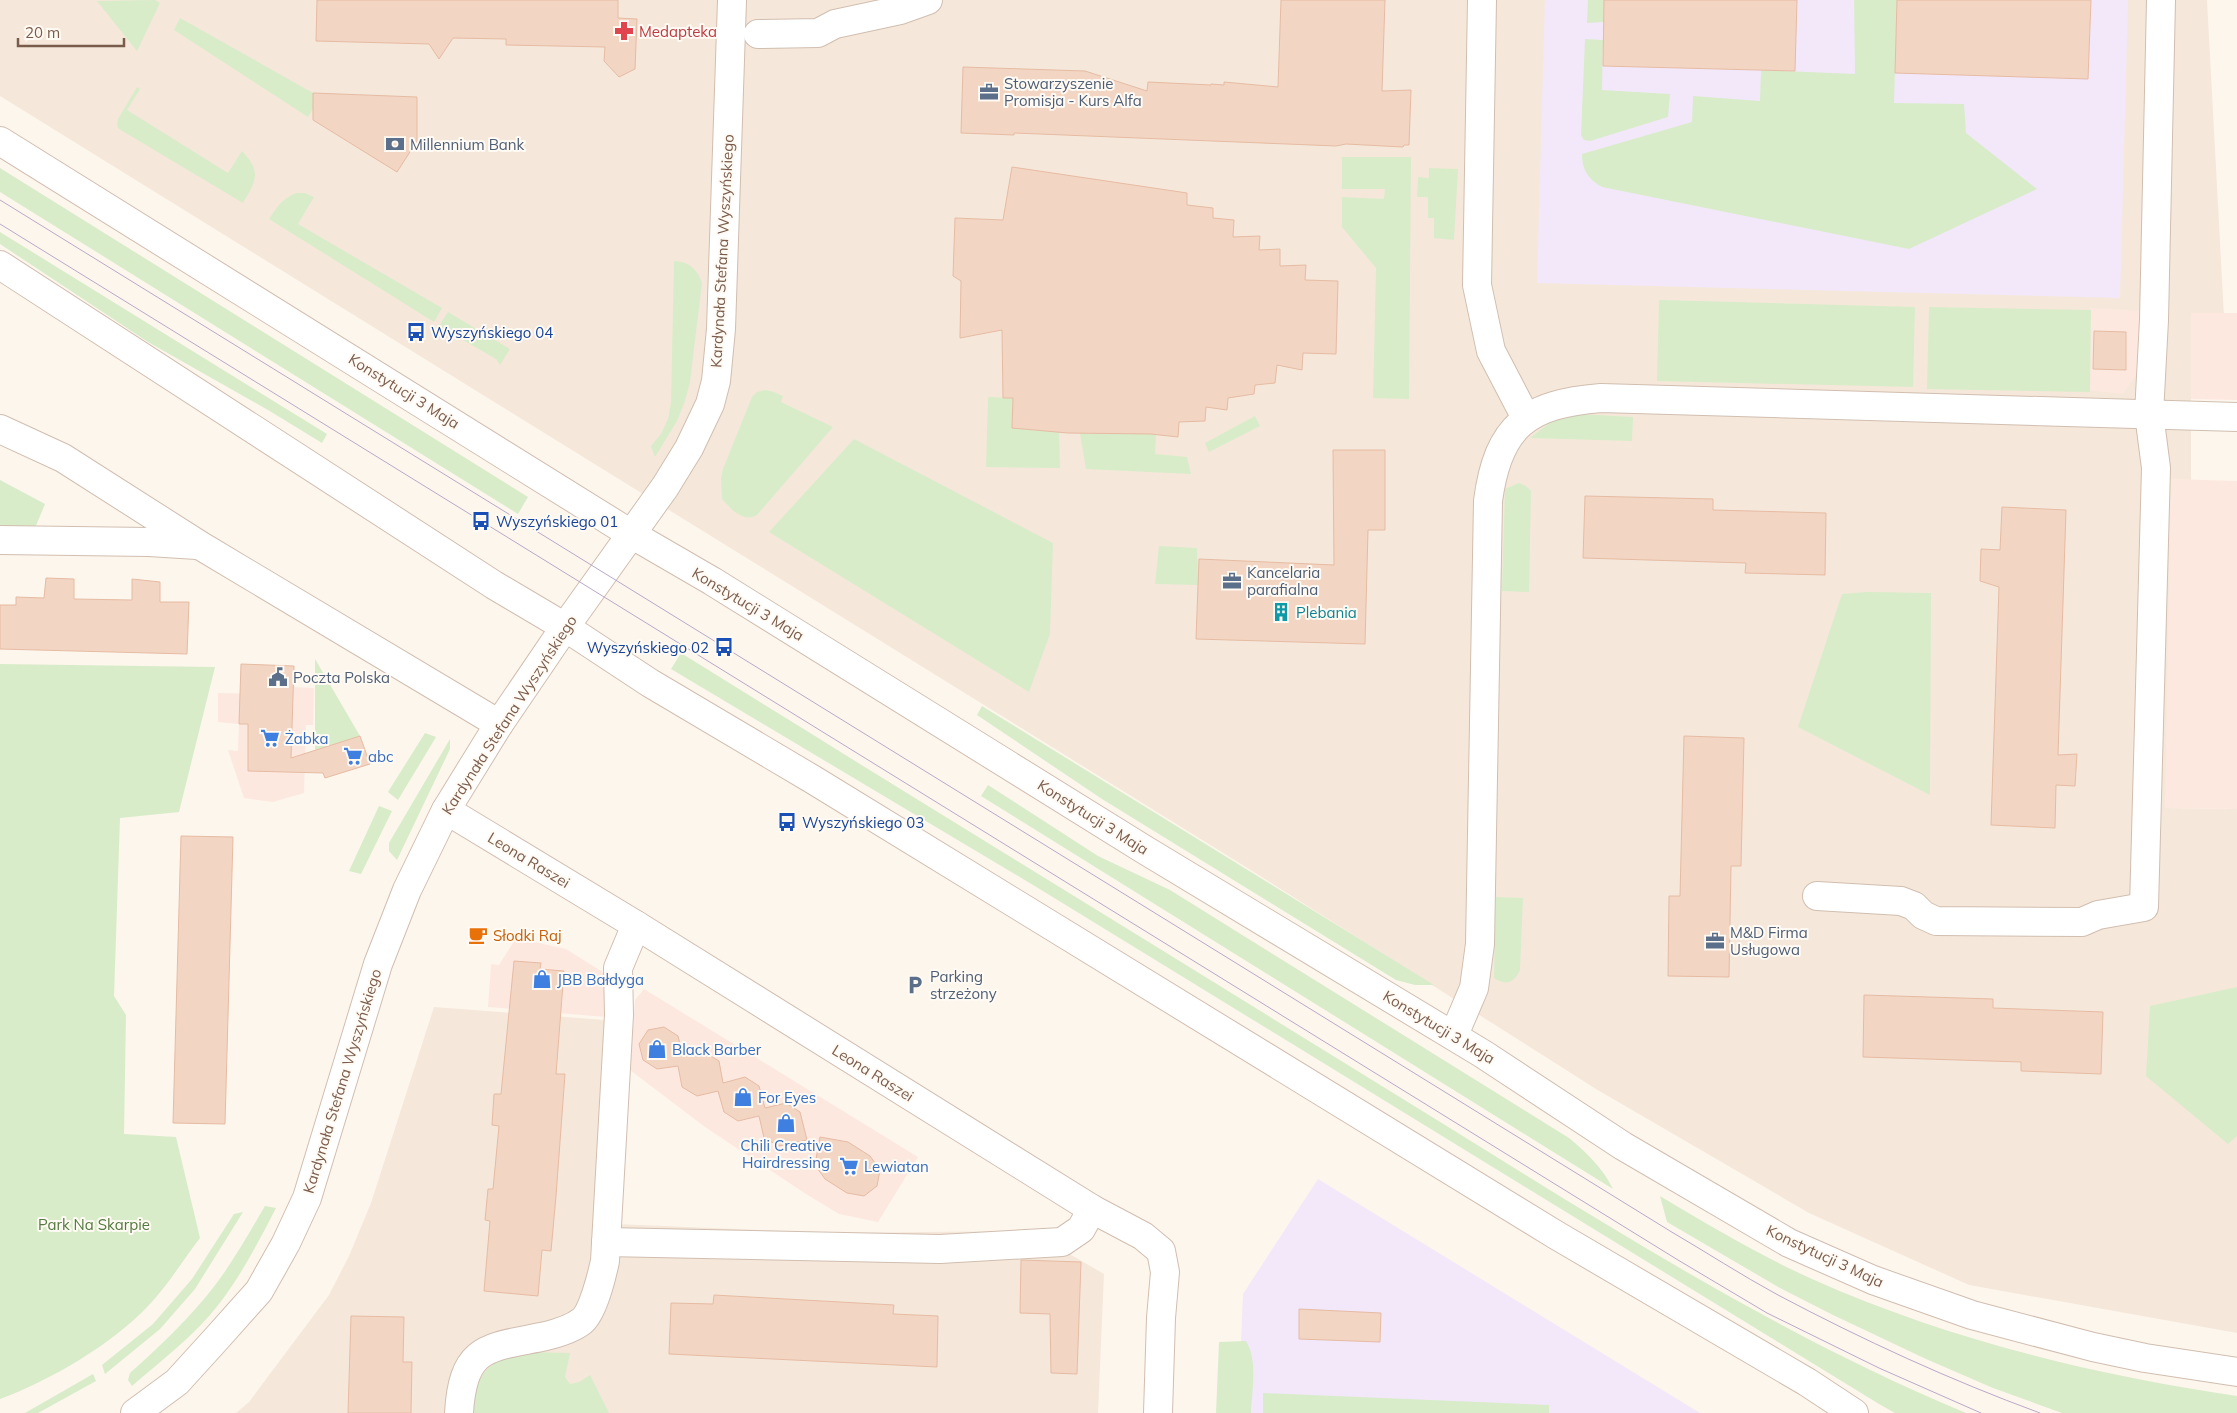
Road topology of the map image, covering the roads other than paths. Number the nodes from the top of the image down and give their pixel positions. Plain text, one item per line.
1 (732, 0) edge
2 (928, 0) edge
3 (1482, 0) edge
4 (2161, 0) edge
5 (758, 34) dead end
6 (0, 141) edge
7 (0, 265) edge
8 (2149, 414) junction
9 (2237, 417) edge
10 (1526, 418) junction
11 (0, 429) edge
12 (630, 534) junction
13 (0, 540) edge
14 (201, 546) junction
15 (565, 627) junction
16 (500, 724) junction
17 (446, 810) junction
18 (1817, 896) dead end
19 (636, 925) junction
20 (1454, 1035) junction
21 (1092, 1209) junction
22 (606, 1242) junction
23 (2237, 1372) edge
24 (135, 1413) edge
25 (459, 1413) edge
26 (1158, 1413) edge
27 (1854, 1413) edge

1 - 12 street, Kardynała Stefana Wyszyńskiego
2 - 5 street
3 - 10 street
4 - 8 street
6 - 12 street, Konstytucji 3 Maja
7 - 15 street
8 - 9 street
8 - 10 street
8 - 18 street
10 - 20 street
11 - 14 street
12 - 15 street, Kardynała Stefana Wyszyńskiego
12 - 20 street, Konstytucji 3 Maja
13 - 14 street
14 - 16 street
15 - 16 street, Kardynała Stefana Wyszyńskiego
15 - 27 street
16 - 17 street, Kardynała Stefana Wyszyńskiego
17 - 19 street, Leona Raszei
17 - 24 street, Kardynała Stefana Wyszyńskiego
19 - 21 street, Leona Raszei
19 - 22 street
20 - 23 street, Konstytucji 3 Maja
21 - 22 street
21 - 26 street, Leona Raszei
22 - 25 street

